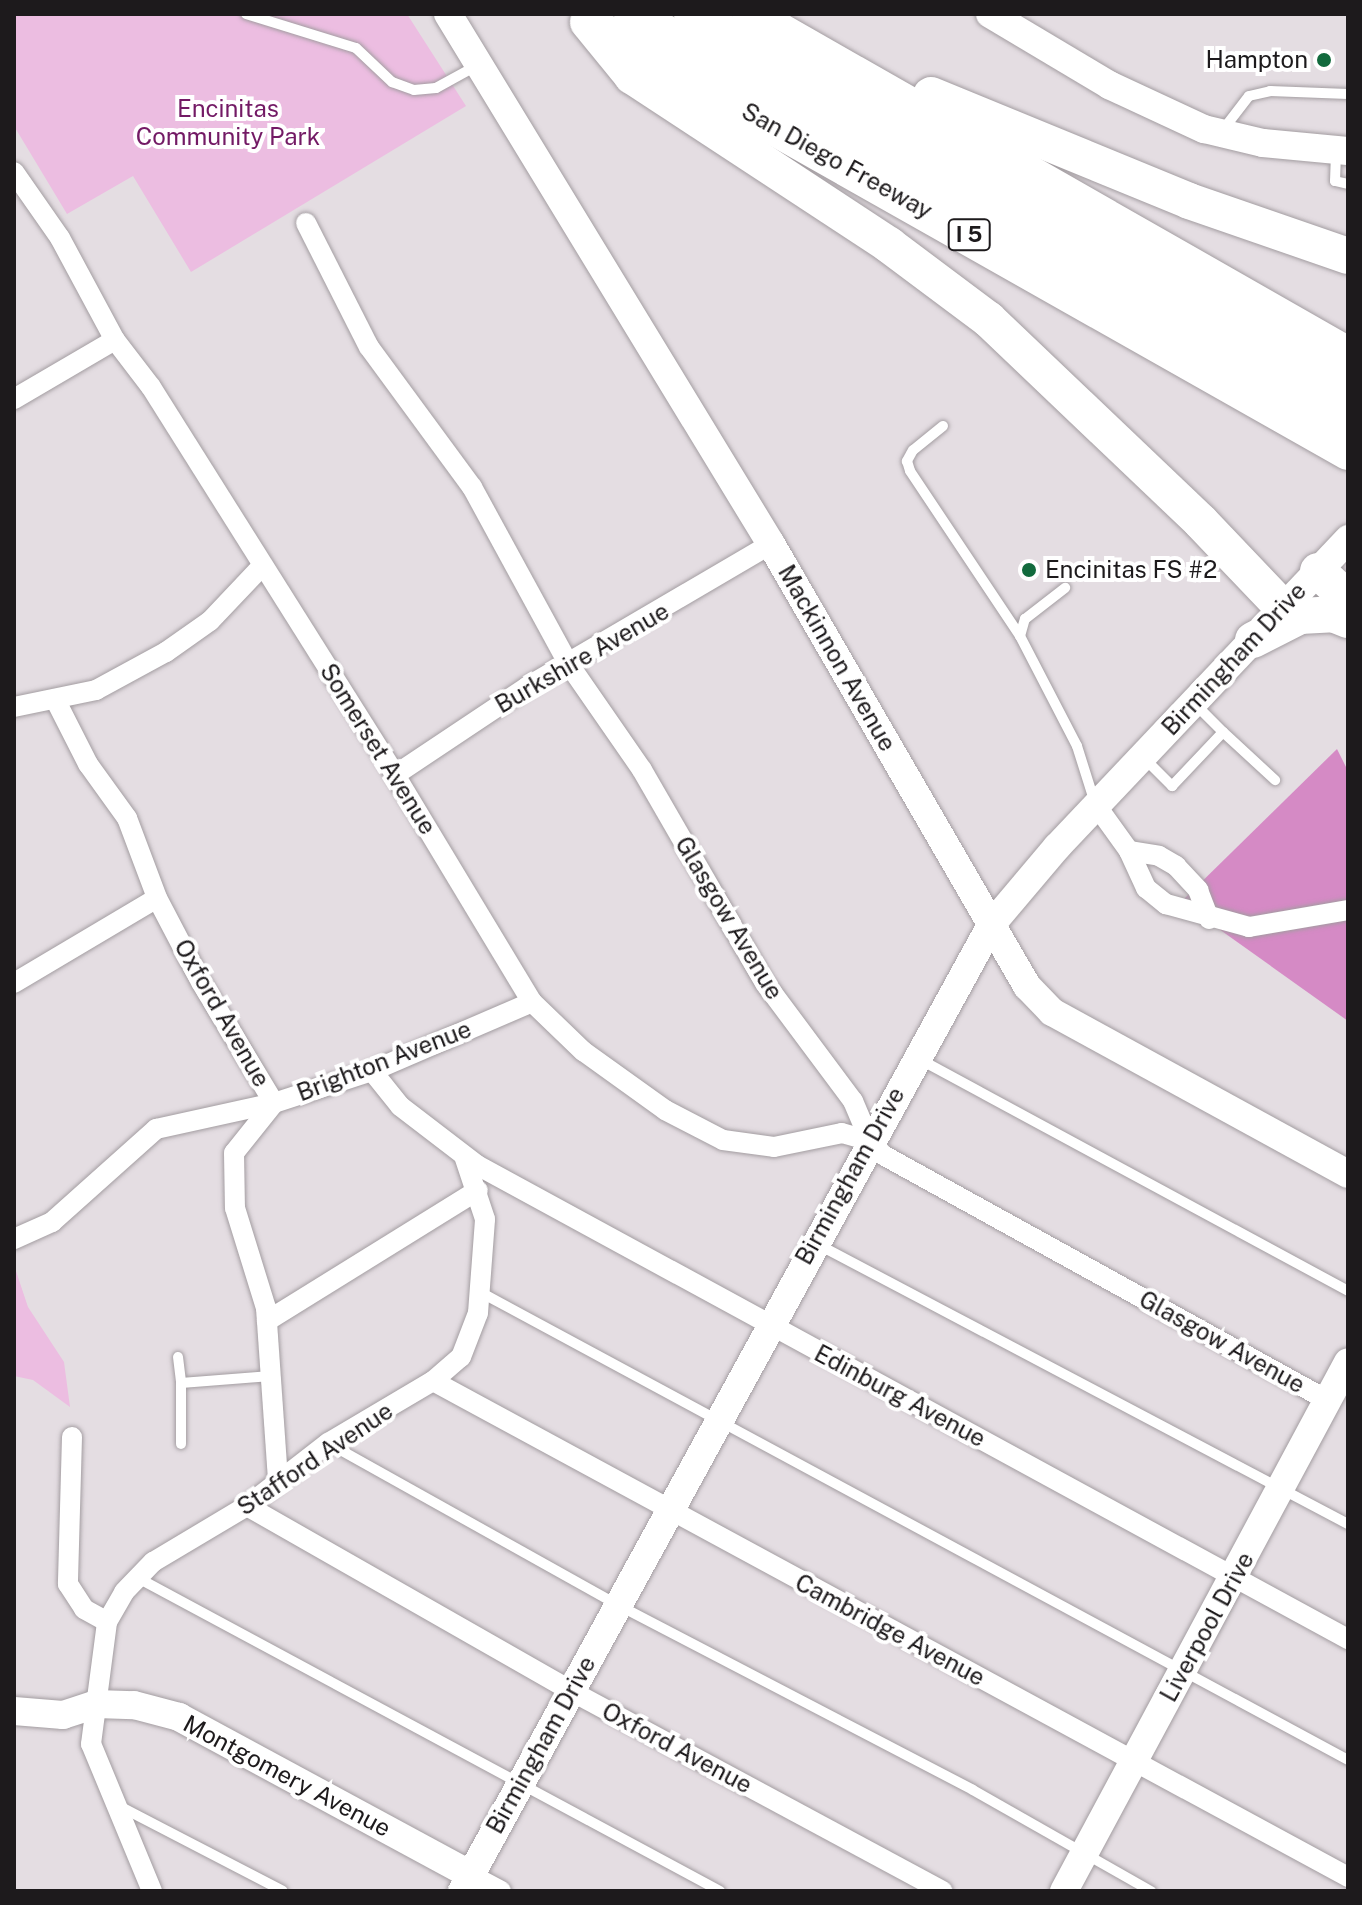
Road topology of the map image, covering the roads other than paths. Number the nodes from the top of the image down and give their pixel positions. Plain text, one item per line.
1 (246, 14) edge
2 (632, 14) edge
3 (692, 14) edge
4 (750, 14) edge
5 (990, 14) edge
6 (449, 15) edge
7 (581, 18) edge
8 (796, 40) junction
9 (480, 64) junction
10 (1348, 94) edge
11 (1221, 133) junction
12 (1342, 152) edge
13 (14, 172) edge
14 (1348, 184) edge
15 (306, 223) dead end
16 (1348, 256) edge
17 (115, 340) junction
18 (1348, 355) edge
19 (1348, 386) edge
20 (14, 399) edge
21 (1348, 419) edge
22 (943, 426) dead end
23 (1348, 452) edge
24 (1348, 539) edge
25 (771, 544) junction
26 (262, 566) junction
27 (1318, 571) junction
28 (1065, 588) dead end
29 (1348, 599) edge
30 (1283, 608) junction
31 (1348, 620) edge
32 (1020, 636) junction
33 (1253, 640) junction
34 (568, 663) junction
35 (56, 701) junction
36 (1194, 702) junction
37 (14, 707) edge
38 (1223, 732) junction
39 (1142, 756) junction
40 (395, 775) junction
41 (1275, 780) dead end
42 (1096, 805) junction
43 (1129, 851) junction
44 (1189, 881) junction
45 (157, 898) junction
46 (1166, 904) junction
47 (1348, 910) edge
48 (1209, 919) junction
49 (991, 925) junction
50 (14, 983) edge
51 (532, 1002) junction
52 (916, 1057) junction
53 (372, 1071) junction
54 (274, 1103) junction
55 (870, 1141) junction
56 (457, 1146) junction
57 (1348, 1174) edge
58 (478, 1190) junction
59 (14, 1239) edge
60 (814, 1242) junction
61 (1348, 1291) edge
62 (480, 1292) junction
63 (267, 1321) junction
64 (768, 1326) junction
65 (178, 1357) dead end
66 (1348, 1362) edge
67 (271, 1376) junction
68 (433, 1381) junction
69 (181, 1383) junction
70 (1338, 1406) edge
71 (718, 1421) junction
72 (72, 1437) dead end
73 (328, 1443) junction
74 (181, 1444) dead end
75 (278, 1479) junction
76 (1280, 1487) junction
77 (247, 1506) junction
78 (669, 1511) junction
79 (1348, 1524) edge
80 (1236, 1576) junction
81 (138, 1578) junction
82 (618, 1605) junction
83 (107, 1622) junction
84 (1348, 1639) edge
85 (1182, 1672) junction
86 (571, 1691) junction
87 (96, 1704) junction
88 (14, 1711) edge
89 (1348, 1760) edge
90 (1134, 1761) junction
91 (523, 1780) junction
92 (119, 1806) junction
93 (1083, 1855) junction
94 (1348, 1877) edge
95 (466, 1883) edge
96 (152, 1891) edge
97 (283, 1891) edge
98 (501, 1891) edge
99 (720, 1891) edge
100 (943, 1891) edge
101 (1064, 1891) edge
102 (1151, 1891) edge

1 - 9 lane
2 - 21 highway
3 - 19 highway
4 - 8 highway
5 - 11 street
6 - 9 street, Mackinnon Avenue
7 - 23 highway, San Diego Freeway / I 5
7 - 30 highway
8 - 16 highway
8 - 18 highway
9 - 25 street, Mackinnon Avenue
10 - 11 lane
11 - 12 street
12 - 14 lane
13 - 17 street, Somerset Avenue
15 - 34 street, Glasgow Avenue
17 - 20 street
17 - 26 street, Somerset Avenue
22 - 32 lane
24 - 27 street, Birmingham Drive
25 - 34 street, Burkshire Avenue
25 - 49 street, Mackinnon Avenue
26 - 35 street
26 - 40 street, Somerset Avenue
27 - 29 highway
27 - 30 street, Birmingham Drive
28 - 32 lane
30 - 33 street, Birmingham Drive
31 - 33 highway
32 - 42 lane
33 - 36 street, Birmingham Drive
34 - 40 street, Burkshire Avenue
34 - 55 street, Glasgow Avenue
35 - 37 street
35 - 45 street, Oxford Avenue
36 - 38 lane
36 - 39 street, Birmingham Drive
38 - 39 lane
38 - 41 lane
39 - 42 street, Birmingham Drive
40 - 51 street, Somerset Avenue
42 - 43 street
42 - 49 street, Birmingham Drive
43 - 44 street
43 - 46 street
44 - 46 street
44 - 48 street
45 - 50 street
45 - 54 street, Oxford Avenue
46 - 48 street
47 - 48 street
49 - 52 street, Birmingham Drive
49 - 57 street, Mackinnon Avenue
51 - 53 street, Brighton Avenue
51 - 55 street, Somerset Avenue
52 - 55 street, Birmingham Drive
52 - 61 lane
53 - 54 street, Brighton Avenue
53 - 56 street
54 - 59 street, Brighton Avenue
54 - 63 street, Oxford Avenue
55 - 60 street, Birmingham Drive
55 - 70 street, Glasgow Avenue
56 - 58 street, Stafford Avenue
56 - 64 street, Edinburg Avenue
58 - 62 street, Stafford Avenue
58 - 63 street
60 - 64 street, Birmingham Drive
60 - 76 lane
62 - 68 street, Stafford Avenue
62 - 71 lane
63 - 67 street, Oxford Avenue
64 - 71 street, Birmingham Drive
64 - 80 street, Edinburg Avenue
65 - 69 lane
66 - 70 street, Liverpool Drive
67 - 69 lane
67 - 75 street, Oxford Avenue
68 - 73 street, Stafford Avenue
68 - 78 street, Cambridge Avenue
69 - 74 lane
70 - 76 street, Liverpool Drive
71 - 78 street, Birmingham Drive
71 - 85 lane
72 - 83 street
73 - 75 street, Stafford Avenue
73 - 82 lane
75 - 77 street, Stafford Avenue
76 - 79 lane
76 - 80 street, Liverpool Drive
77 - 81 street, Stafford Avenue
77 - 86 street, Oxford Avenue
78 - 82 street, Birmingham Drive
78 - 90 street, Cambridge Avenue
80 - 84 street, Edinburg Avenue
80 - 85 street, Liverpool Drive
81 - 83 street, Stafford Avenue
81 - 91 lane
82 - 86 street, Birmingham Drive
82 - 93 lane
83 - 87 street, Stafford Avenue
85 - 89 lane
85 - 90 street, Liverpool Drive
86 - 91 street, Birmingham Drive
86 - 100 street, Oxford Avenue
87 - 88 street, Montgomery Avenue
87 - 92 street, Stafford Avenue
87 - 95 street, Montgomery Avenue
90 - 93 street, Liverpool Drive
90 - 94 street, Cambridge Avenue
91 - 95 street, Birmingham Drive
91 - 99 lane
92 - 96 street, Stafford Avenue
92 - 97 lane
93 - 101 street, Liverpool Drive
93 - 102 lane
95 - 98 street, Montgomery Avenue

